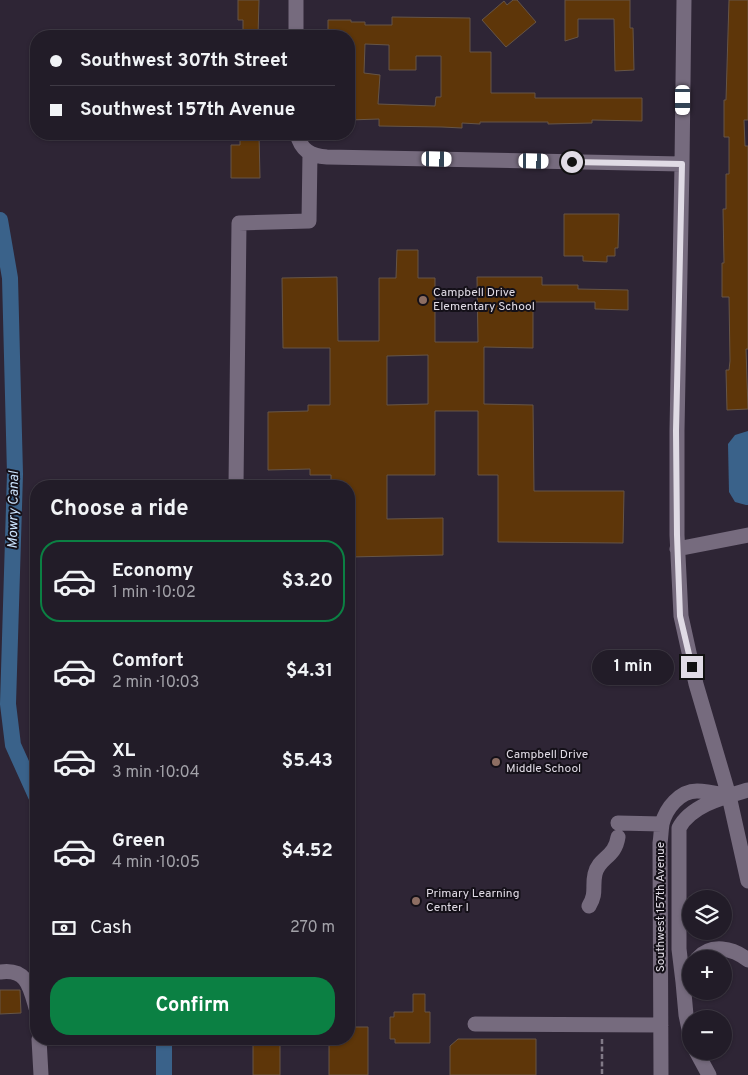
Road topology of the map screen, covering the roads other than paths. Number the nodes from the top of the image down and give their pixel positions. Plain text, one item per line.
1 (296, 0) edge
2 (684, 0) edge
3 (296, 30) edge
4 (299, 140) edge
5 (310, 153) junction
6 (682, 164) junction
7 (236, 480) edge
8 (748, 535) edge
9 (677, 549) junction
10 (748, 790) edge
11 (729, 796) junction
12 (662, 824) junction
13 (748, 881) edge
14 (589, 906) dead end
15 (710, 950) edge
16 (727, 950) edge
17 (732, 951) edge
18 (748, 960) edge
19 (682, 969) edge
20 (0, 972) edge
21 (30, 985) edge
22 (475, 1024) dead end
23 (661, 1025) junction
24 (39, 1045) edge
25 (700, 1060) edge
26 (41, 1075) edge
27 (661, 1075) edge
28 (708, 1075) edge

1 - 3 street
2 - 6 street
4 - 5 street
5 - 6 street
5 - 7 street
6 - 9 street
8 - 9 street
9 - 11 street
10 - 11 street
11 - 12 street, Southwest 157th Avenue
11 - 13 street
11 - 19 street, Southwest 157th Avenue
12 - 14 street
12 - 23 street, Southwest 157th Avenue
15 - 16 street
17 - 18 street
20 - 21 street
22 - 23 street
23 - 27 street, Southwest 157th Avenue
24 - 26 street
25 - 28 street

